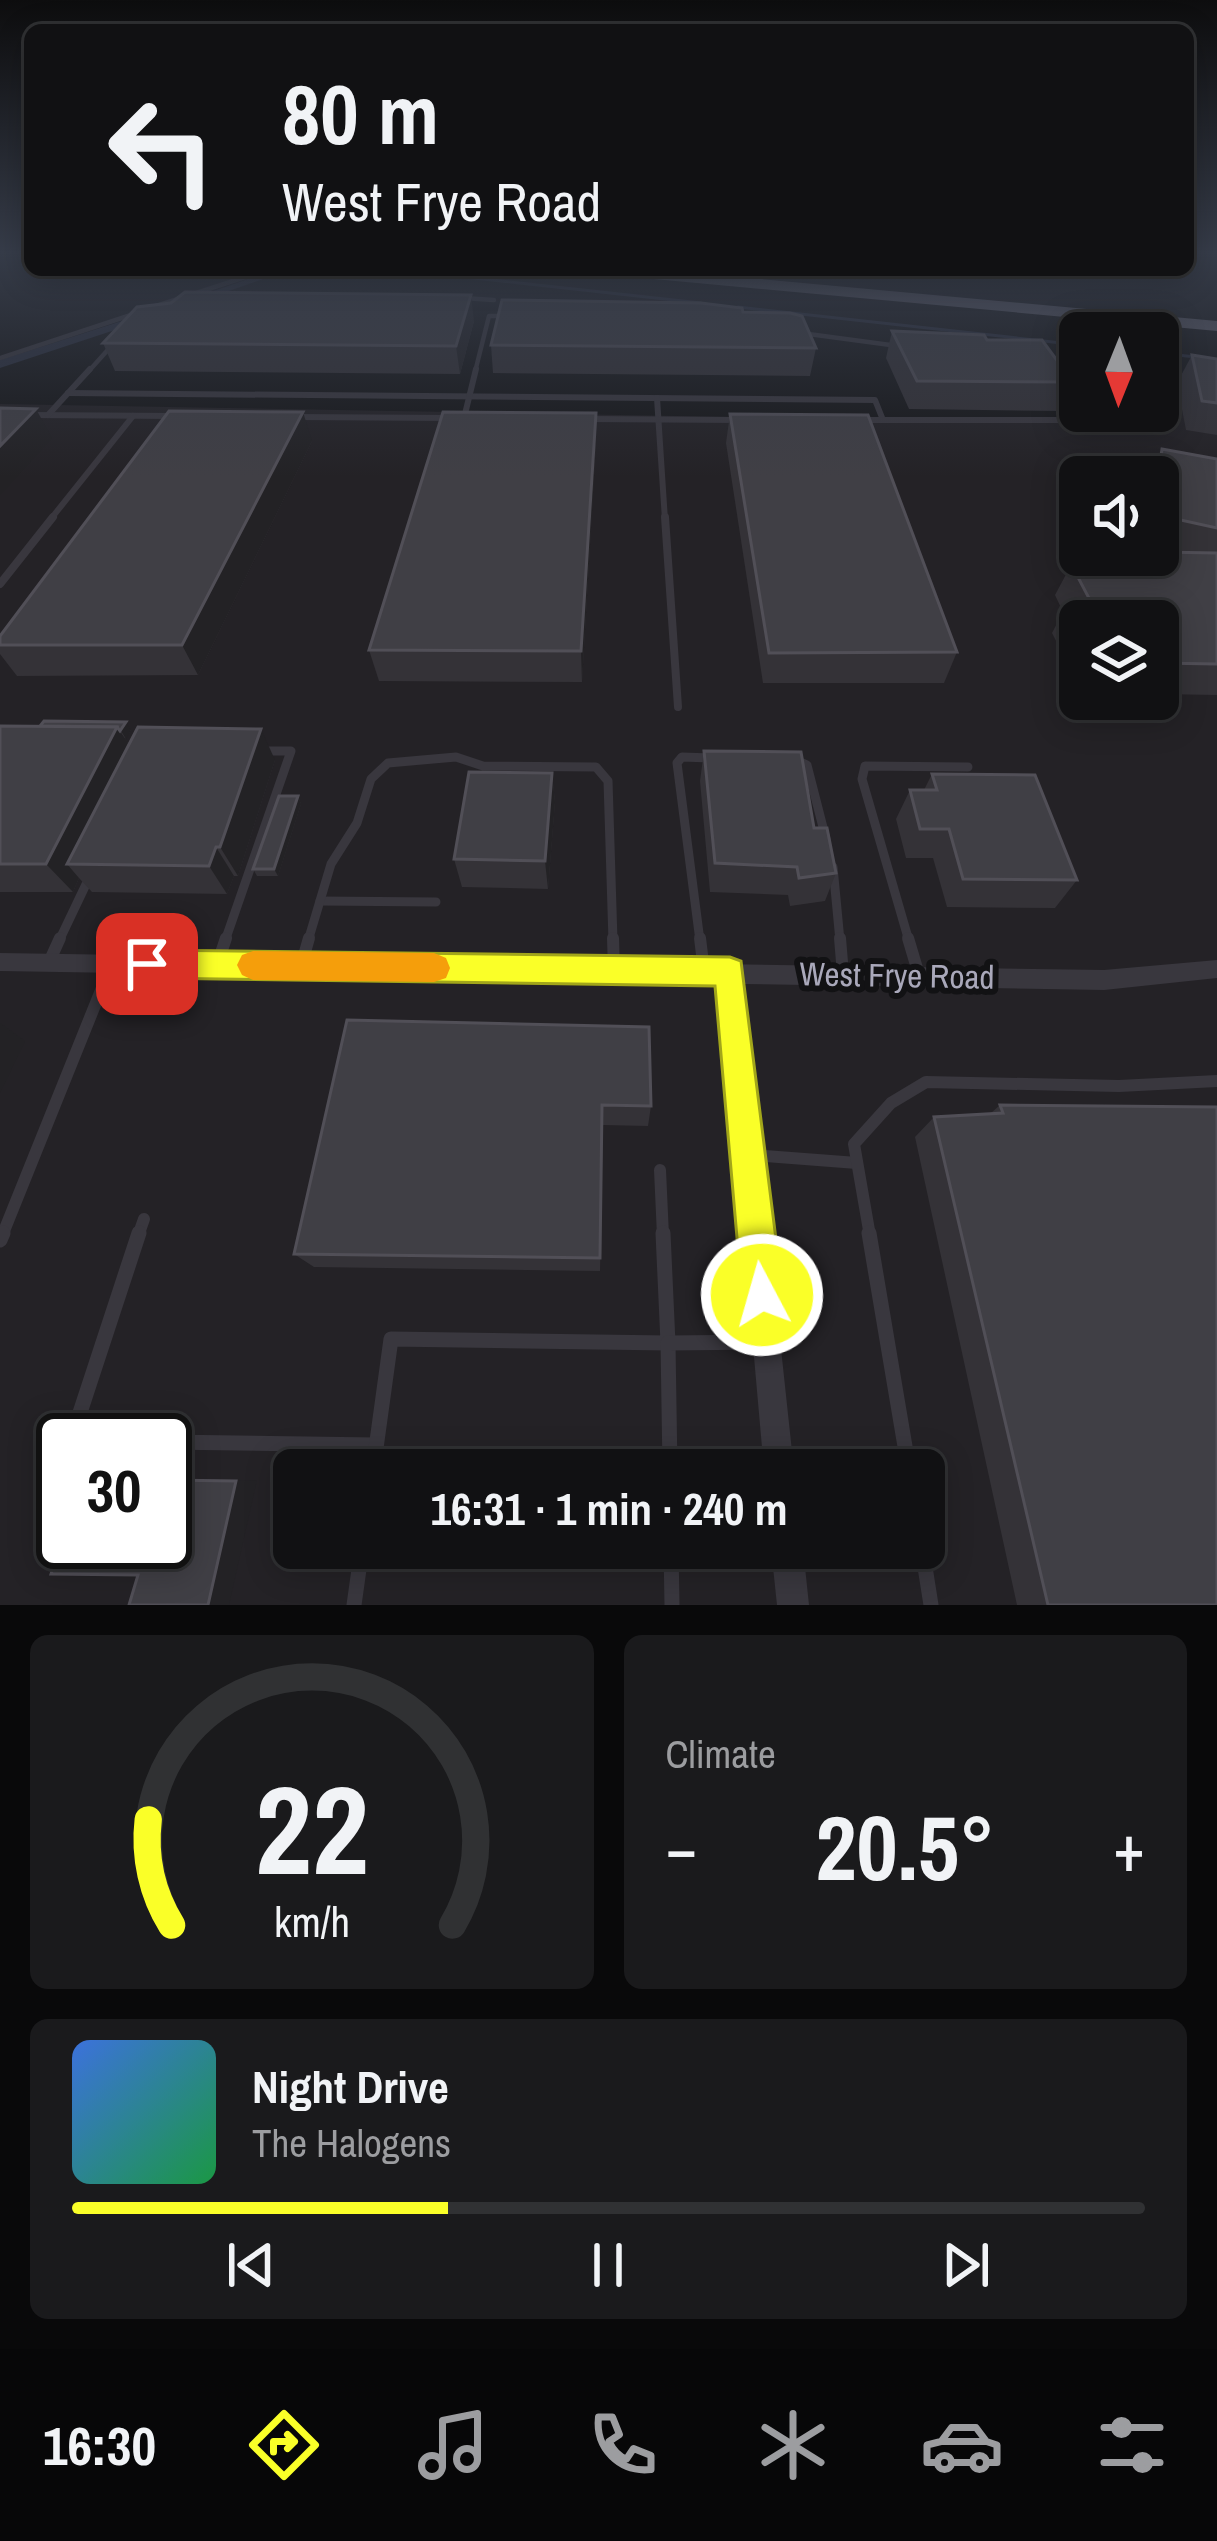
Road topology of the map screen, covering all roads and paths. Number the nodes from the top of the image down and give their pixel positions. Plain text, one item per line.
1 (94, 327) edge
2 (486, 327) edge
3 (795, 333) edge
4 (119, 337) edge
5 (904, 347) edge
6 (0, 358) edge
7 (1049, 376) edge
8 (68, 393) junction
9 (469, 397) junction
10 (657, 398) junction
11 (24, 415) edge
12 (48, 415) junction
13 (133, 416) junction
14 (178, 416) edge
15 (271, 417) edge
16 (582, 419) edge
17 (658, 420) junction
18 (743, 420) edge
19 (846, 420) edge
20 (883, 420) junction
21 (0, 584) edge
22 (678, 708) dead end
23 (245, 750) edge
24 (729, 758) edge
25 (776, 759) edge
26 (968, 767) dead end
27 (100, 856) edge
28 (320, 901) junction
29 (436, 902) dead end
30 (0, 962) edge
31 (48, 963) junction
32 (112, 963) junction
33 (217, 965) junction
34 (301, 966) junction
35 (1217, 969) edge
36 (614, 970) junction
37 (717, 972) junction
38 (843, 974) junction
39 (919, 975) junction
40 (1217, 1081) edge
41 (748, 1154) junction
42 (857, 1163) junction
43 (660, 1170) dead end
44 (144, 1219) dead end
45 (0, 1240) edge
46 (767, 1342) junction
47 (668, 1343) junction
48 (80, 1413) edge
49 (192, 1442) edge
50 (376, 1445) junction
51 (376, 1449) edge
52 (670, 1449) edge
53 (777, 1449) edge
54 (905, 1449) edge
55 (359, 1569) edge
56 (671, 1569) edge
57 (789, 1569) edge
58 (925, 1569) edge
59 (353, 1605) edge
60 (672, 1605) edge
61 (793, 1605) edge
62 (931, 1605) edge

1 - 6 lane
2 - 9 lane
3 - 5 lane
4 - 8 lane
7 - 20 lane
8 - 9 lane
8 - 12 lane
9 - 10 lane
9 - 15 lane
10 - 17 lane
10 - 20 lane
11 - 12 lane
12 - 13 lane
13 - 14 lane
13 - 21 lane
16 - 17 lane
17 - 18 lane
17 - 22 lane
19 - 20 lane
23 - 33 lane
24 - 37 lane
25 - 38 lane
26 - 39 lane
27 - 31 lane
28 - 29 lane
28 - 34 lane
28 - 36 lane
30 - 31 street, West Frye Road
31 - 32 street, West Frye Road
32 - 33 street, West Frye Road
32 - 45 lane
33 - 34 street, West Frye Road
34 - 36 street, West Frye Road
35 - 39 street, West Frye Road
36 - 37 street, West Frye Road
37 - 38 street, West Frye Road
37 - 41 street
38 - 39 street, West Frye Road
40 - 42 lane
41 - 42 lane
41 - 46 street
42 - 54 lane
43 - 47 lane
44 - 48 lane
46 - 47 lane
46 - 53 street
47 - 50 lane
47 - 52 lane
49 - 50 lane
50 - 51 lane
55 - 59 lane
56 - 60 lane
57 - 61 street
58 - 62 lane

